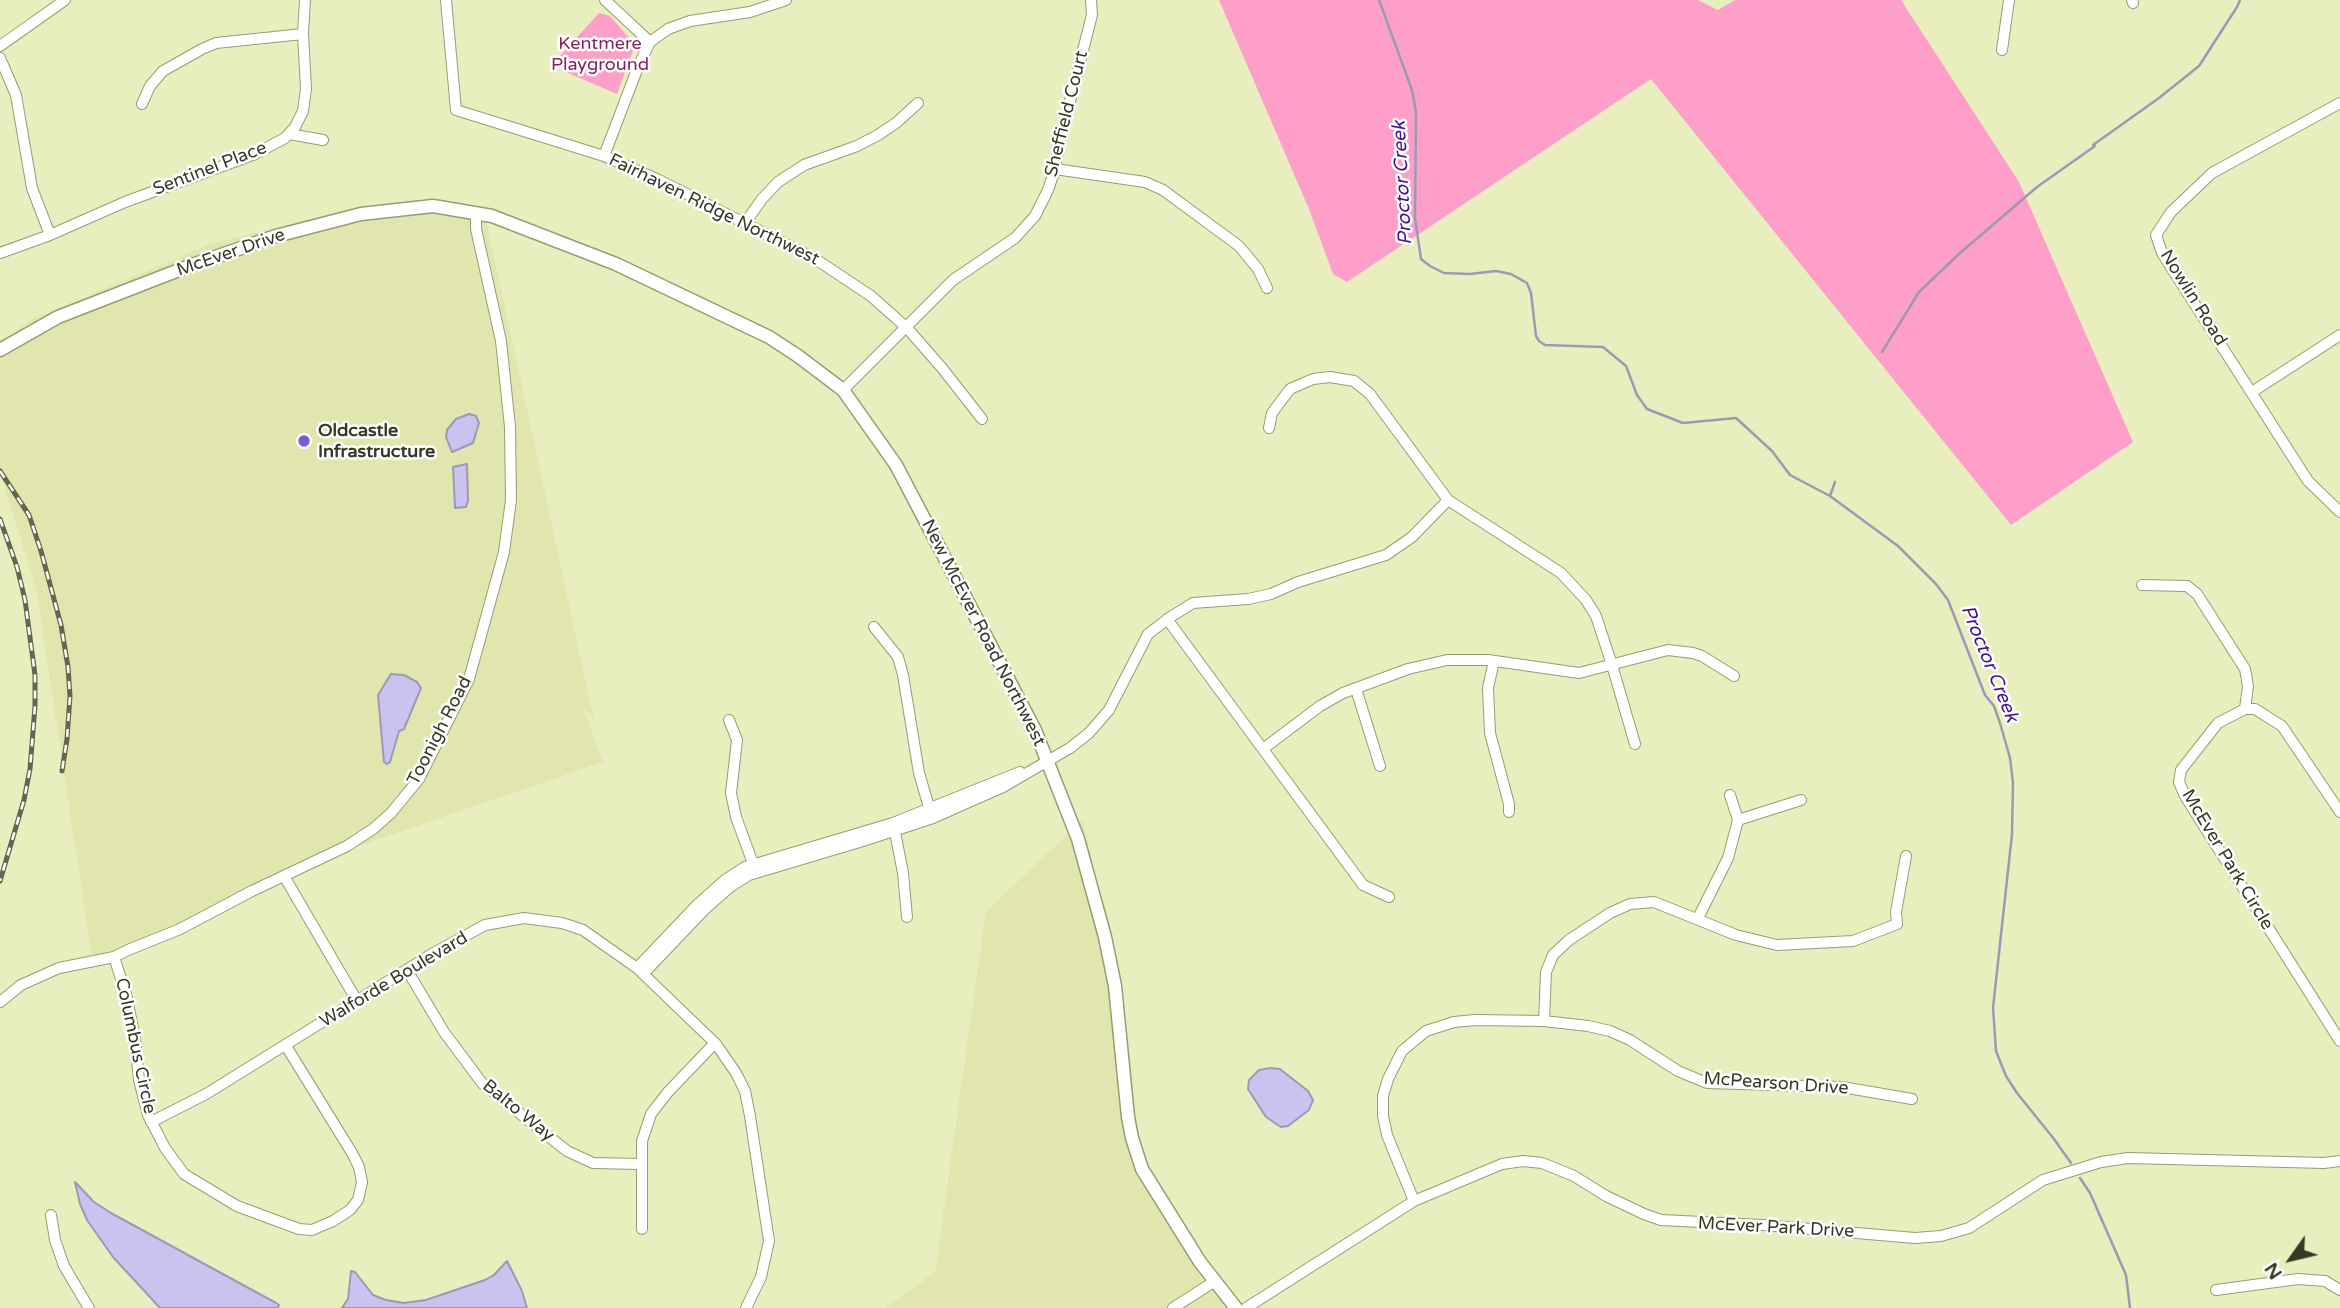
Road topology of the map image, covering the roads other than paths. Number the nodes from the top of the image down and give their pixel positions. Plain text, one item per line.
1 (65, 0) edge
2 (305, 0) edge
3 (446, 0) edge
4 (605, 0) edge
5 (786, 0) edge
6 (1091, 0) edge
7 (2009, 0) edge
8 (303, 34) junction
9 (650, 42) junction
10 (0, 46) edge
11 (2002, 50) dead end
12 (0, 58) edge
13 (918, 103) dead end
14 (2340, 103) edge
15 (142, 104) dead end
16 (289, 134) junction
17 (323, 140) dead end
18 (604, 156) junction
19 (1055, 169) junction
20 (476, 213) junction
21 (746, 223) junction
22 (50, 235) junction
23 (0, 253) edge
24 (1267, 288) dead end
25 (907, 328) junction
26 (2340, 335) edge
27 (0, 351) edge
28 (842, 390) junction
29 (2252, 392) junction
30 (982, 419) dead end
31 (1269, 428) dead end
32 (1448, 500) junction
33 (2340, 512) edge
34 (2142, 585) dead end
35 (1167, 619) junction
36 (874, 627) dead end
37 (1494, 661) junction
38 (1612, 665) junction
39 (1734, 676) dead end
40 (1356, 689) junction
41 (2245, 709) junction
42 (729, 720) dead end
43 (1634, 744) dead end
44 (1263, 749) junction
45 (1047, 761) junction
46 (1380, 766) dead end
47 (1730, 795) dead end
48 (1801, 800) dead end
49 (1509, 812) dead end
50 (2340, 812) edge
51 (931, 813) junction
52 (1738, 820) junction
53 (894, 827) junction
54 (1906, 856) dead end
55 (755, 867) junction
56 (284, 876) junction
57 (1389, 897) dead end
58 (907, 917) dead end
59 (1698, 918) junction
60 (114, 957) junction
61 (407, 970) junction
62 (640, 971) junction
63 (357, 1001) junction
64 (0, 1002) edge
65 (1544, 1021) junction
66 (2340, 1041) edge
67 (715, 1043) junction
68 (286, 1046) junction
69 (1912, 1099) dead end
70 (151, 1122) junction
71 (2340, 1161) edge
72 (641, 1164) junction
73 (1414, 1201) junction
74 (51, 1215) dead end
75 (642, 1229) dead end
76 (1215, 1280) junction
77 (2216, 1290) dead end
78 (2340, 1290) edge
79 (89, 1308) edge
80 (746, 1308) edge
81 (1173, 1308) edge
82 (1236, 1308) edge
83 (1247, 1308) edge

1 - 10 street
2 - 8 street
3 - 18 street, Fairhaven Ridge Northwest
4 - 9 street
5 - 9 street
6 - 19 street, Sheffield Court
7 - 11 street
8 - 15 street
8 - 16 street
9 - 18 street
12 - 22 street
13 - 21 street
14 - 29 street, Nowlin Road
16 - 17 street
16 - 22 street, Sentinel Place
18 - 21 street, Fairhaven Ridge Northwest
19 - 24 street
19 - 25 street, Sheffield Court
20 - 27 street, McEver Drive
20 - 28 street, New McEver Road Northwest
20 - 56 street, Toonigh Road
21 - 25 street, Fairhaven Ridge Northwest
22 - 23 street, Sentinel Place
25 - 28 street, Sheffield Court
25 - 30 street, Fairhaven Ridge Northwest
26 - 29 street
28 - 45 street, New McEver Road Northwest
29 - 33 street, Nowlin Road
31 - 32 street
32 - 35 street
32 - 38 street
34 - 41 street
35 - 44 street
35 - 45 street
36 - 51 street
37 - 38 street
37 - 40 street
37 - 49 street
38 - 39 street
38 - 43 street
40 - 44 street
40 - 46 street
41 - 50 street
41 - 66 street, McEver Park Circle
42 - 55 street
44 - 57 street
45 - 51 street
45 - 76 street, New McEver Road Northwest
47 - 52 street
48 - 52 street
51 - 53 street
52 - 59 street
53 - 55 street
53 - 58 street
54 - 59 street
55 - 62 street
56 - 60 street, Toonigh Road
56 - 63 street
59 - 65 street
60 - 64 street, Toonigh Road
60 - 70 street, Columbus Circle
61 - 62 street, Walforde Boulevard
61 - 63 street, Walforde Boulevard
61 - 72 street, Balto Way
62 - 67 street, Walforde Boulevard
63 - 68 street, Walforde Boulevard
65 - 69 street, McPearson Drive
65 - 73 street, McPearson Drive
67 - 72 street
67 - 80 street, Walforde Boulevard
68 - 70 street, Walforde Boulevard
68 - 70 street, Columbus Circle
71 - 73 street, McEver Park Drive
72 - 75 street
73 - 83 street, McEver Park Drive
74 - 79 street
76 - 81 street
76 - 82 street, New McEver Road Northwest
77 - 78 street

